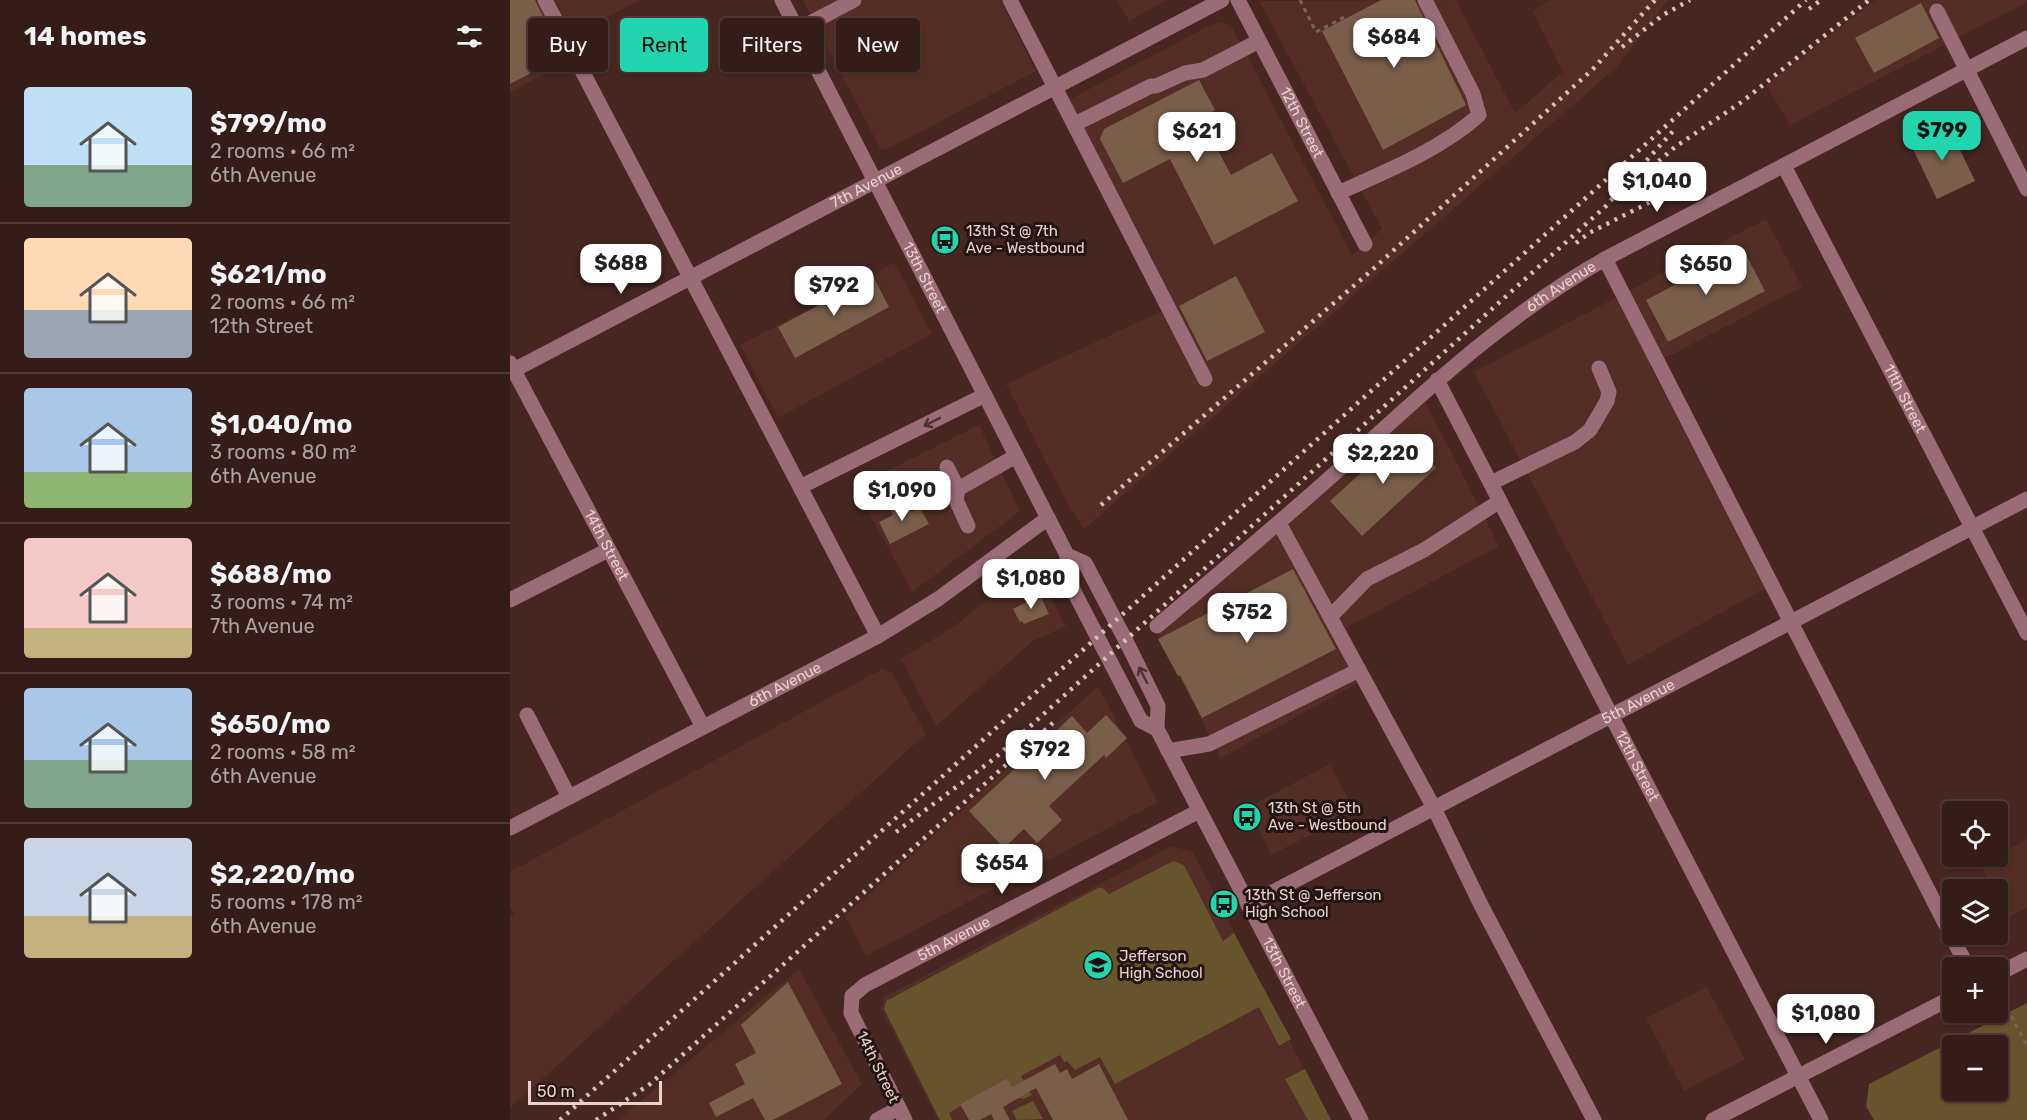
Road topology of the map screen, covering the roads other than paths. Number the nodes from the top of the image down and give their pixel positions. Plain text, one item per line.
1 (545, 0) edge
2 (782, 0) edge
3 (854, 0) edge
4 (1010, 0) edge
5 (1222, 0) edge
6 (1238, 0) edge
7 (1425, 0) edge
8 (1936, 11) dead end
9 (791, 18) edge
10 (820, 18) edge
11 (2027, 38) edge
12 (1259, 41) junction
13 (1965, 70) junction
14 (818, 72) edge
15 (1056, 87) junction
16 (1075, 124) junction
17 (1784, 166) junction
18 (874, 182) junction
19 (2027, 189) edge
20 (1338, 193) junction
21 (1365, 244) dead end
22 (1605, 259) junction
23 (690, 278) junction
24 (511, 368) edge
25 (1599, 368) dead end
26 (1206, 379) dead end
27 (1437, 380) junction
28 (984, 395) junction
29 (1016, 456) junction
30 (947, 466) dead end
31 (1491, 483) junction
32 (800, 487) junction
33 (958, 489) junction
34 (2027, 499) edge
35 (1500, 501) junction
36 (1048, 518) junction
37 (1279, 523) junction
38 (968, 526) dead end
39 (1972, 527) junction
40 (608, 550) junction
41 (1067, 555) junction
42 (510, 600) edge
43 (1331, 616) junction
44 (1792, 622) junction
45 (1157, 626) dead end
46 (2027, 633) edge
47 (878, 636) junction
48 (1359, 670) junction
49 (527, 715) dead end
50 (1612, 716) junction
51 (703, 727) junction
52 (1157, 729) junction
53 (1168, 751) junction
54 (569, 797) junction
55 (1434, 808) junction
56 (1199, 811) junction
57 (510, 828) edge
58 (1248, 905) junction
59 (1962, 957) edge
60 (2027, 959) edge
61 (2008, 969) edge
62 (1942, 1003) edge
63 (851, 1013) joint
64 (1798, 1076) junction
65 (902, 1114) edge
66 (1717, 1119) edge
67 (877, 1120) edge
68 (1361, 1120) edge
69 (1594, 1120) edge
70 (1821, 1120) edge

1 - 23 street
2 - 9 street, 13th Street
3 - 10 street
4 - 15 street
5 - 15 street, 7th Avenue
6 - 12 street, 12th Street
7 - 20 street
8 - 13 street
11 - 13 street, 6th Avenue
12 - 16 street
12 - 20 street, 12th Street
13 - 17 street, 6th Avenue
13 - 19 street
14 - 18 street, 13th Street
15 - 16 street
15 - 18 street, 7th Avenue
16 - 26 street
17 - 22 street, 6th Avenue
17 - 39 street, 11th Street
18 - 23 street, 7th Avenue
18 - 28 street, 13th Street
20 - 21 street, 12th Street
22 - 27 street, 6th Avenue
22 - 44 street
23 - 24 street, 7th Avenue
23 - 32 street
24 - 40 street, 14th Street
25 - 31 street
27 - 31 street, 12th Street
27 - 37 street, 6th Avenue
28 - 29 street, 13th Street
28 -> 32 street
29 - 33 street
29 - 36 street, 13th Street
30 - 33 street
31 - 35 street, 12th Street
32 - 47 street
33 - 38 street
34 - 39 street, 5th Avenue
35 - 43 street
35 - 50 street, 12th Street
36 - 41 street, 13th Street
36 - 47 street, 6th Avenue
37 - 43 street
37 - 45 street, 6th Avenue
39 - 44 street, 5th Avenue
39 - 46 street, 11th Street
40 - 42 street
40 - 51 street, 14th Street
41 - 52 street, 13th Street
52 -> 41 street, 13th Street
43 - 48 street
44 - 50 street, 5th Avenue
44 - 59 street
47 - 51 street, 6th Avenue
48 - 53 street
48 - 55 street
49 - 54 street
50 - 55 street, 5th Avenue
50 - 64 street, 12th Street
51 - 54 street, 6th Avenue
52 - 53 street, 13th Street
53 - 56 street, 13th Street
54 - 57 street, 6th Avenue
55 - 58 street, 5th Avenue
55 - 69 street
56 - 58 street, 13th Street
56 - 63 street, 5th Avenue
58 - 68 street, 13th Street
60 - 61 street
62 - 64 street
63 - 65 street, 14th Street
64 - 66 street
64 - 70 street, 12th Street
65 - 67 street

